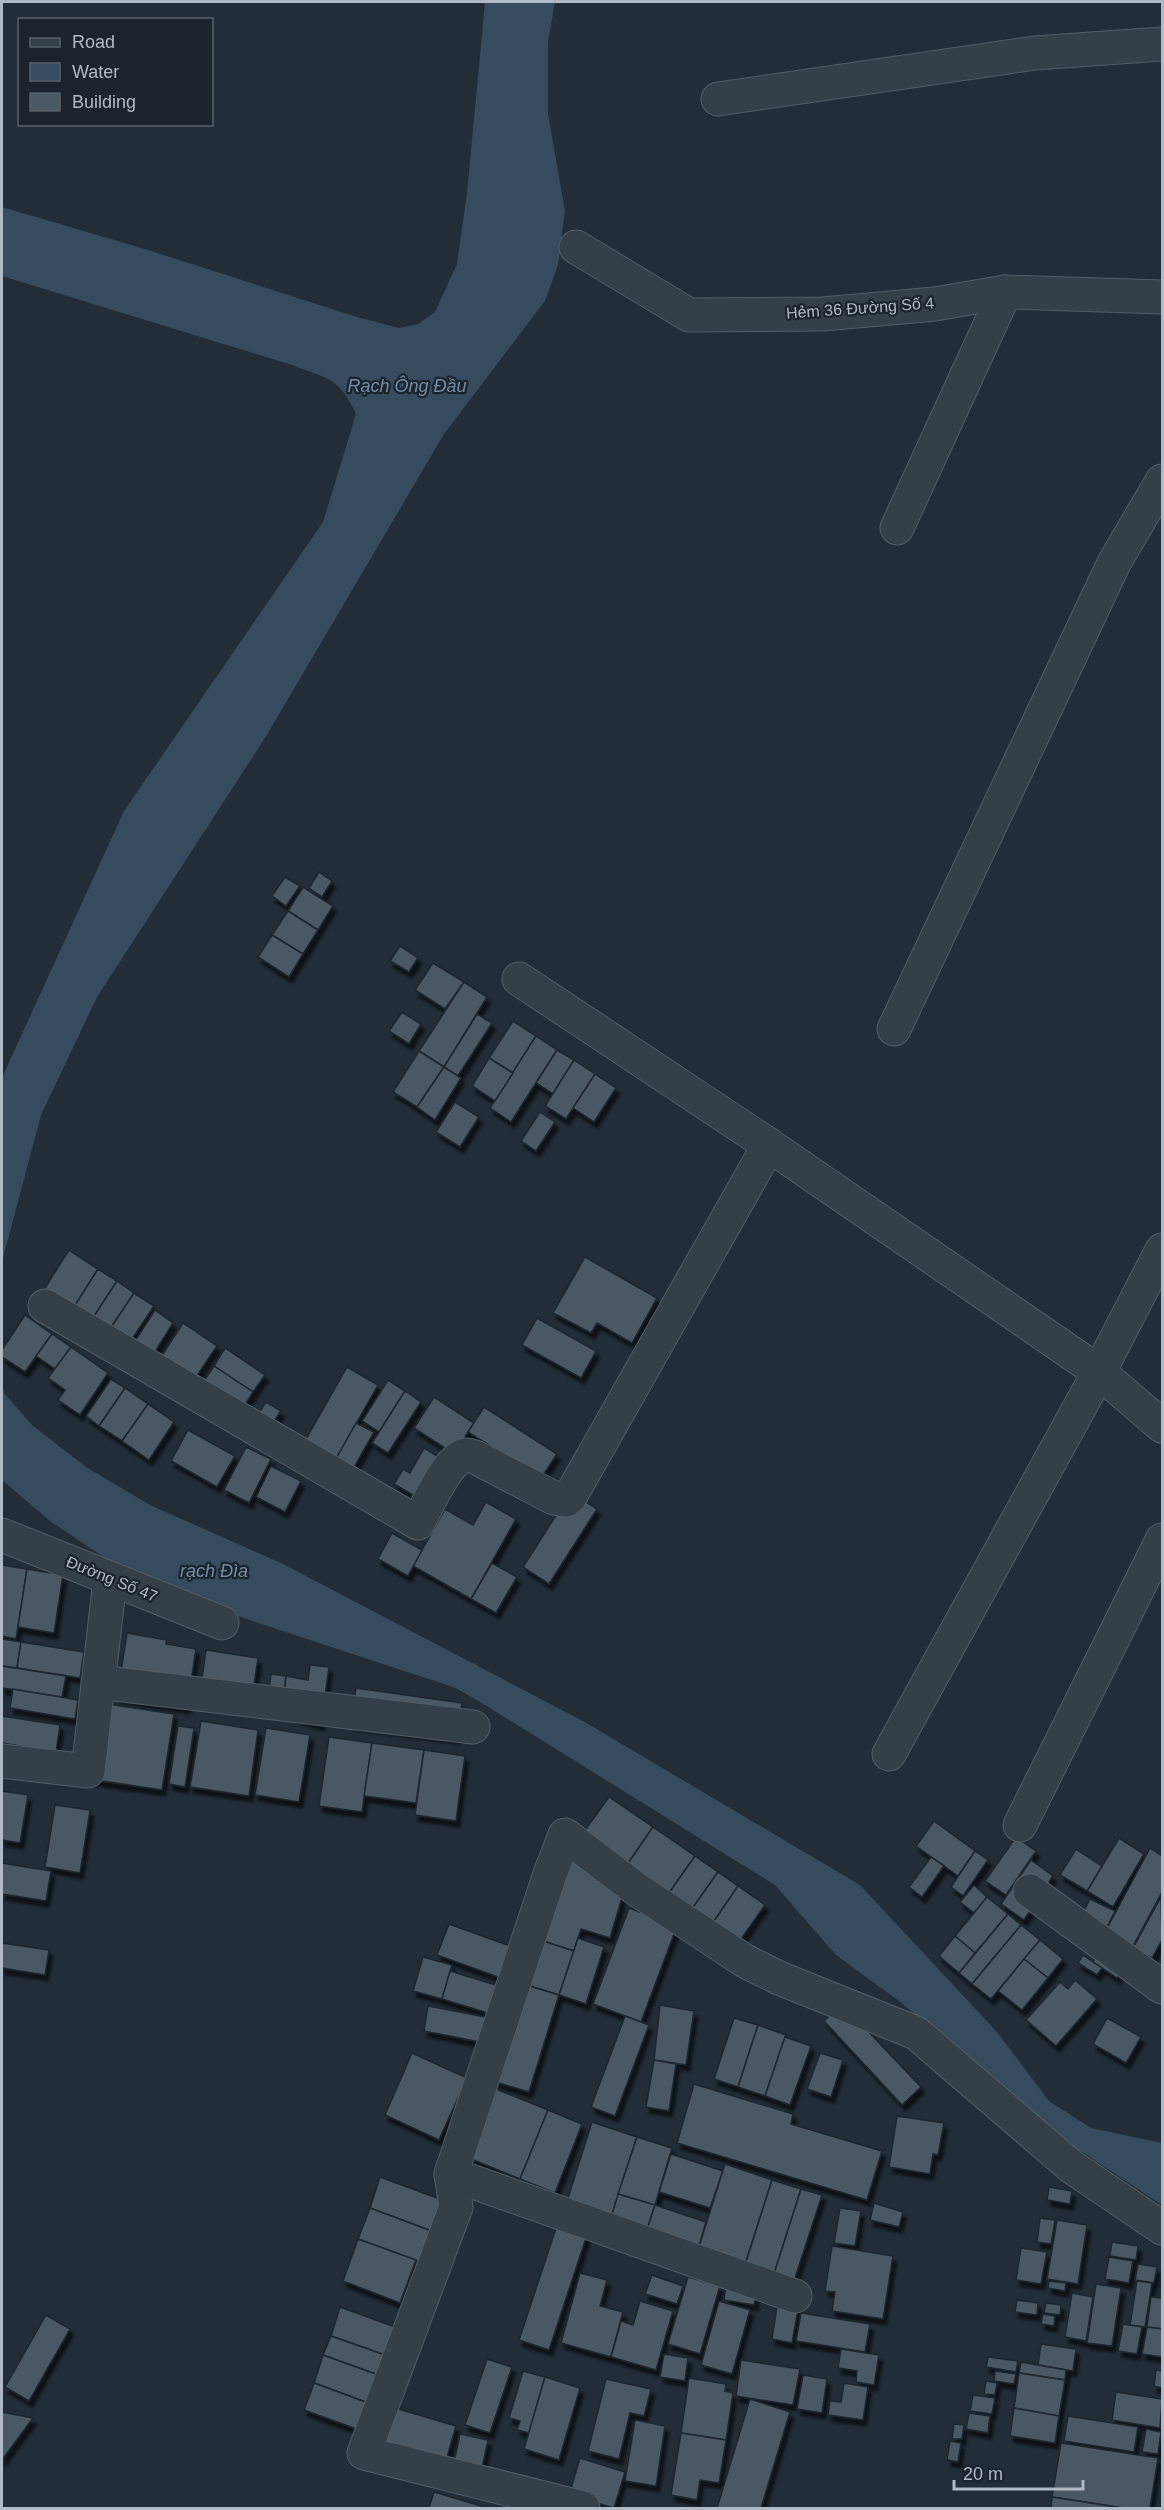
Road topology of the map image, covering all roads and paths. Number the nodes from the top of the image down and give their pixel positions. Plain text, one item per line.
1 (1162, 44) edge
2 (718, 99) dead end
3 (576, 247) dead end
4 (1005, 292) junction
5 (1162, 297) edge
6 (1162, 481) edge
7 (897, 528) dead end
8 (519, 980) dead end
9 (894, 1029) dead end
10 (769, 1145) junction
11 (1162, 1250) edge
12 (45, 1306) dead end
13 (1099, 1372) junction
14 (1162, 1426) edge
15 (2, 1535) edge
16 (1162, 1540) edge
17 (110, 1580) junction
18 (222, 1623) dead end
19 (98, 1682) junction
20 (473, 1727) dead end
21 (889, 1754) dead end
22 (2, 1761) edge
23 (1020, 1825) dead end
24 (1030, 1891) dead end
25 (1162, 1987) edge
26 (451, 2174) junction
27 (1162, 2228) edge
28 (795, 2296) dead end
29 (583, 2508) edge

1 - 2 street
3 - 4 street, Hẻm 36 Đường Số 4
4 - 5 street, Hẻm 36 Đường Số 4
4 - 7 street
6 - 9 street
8 - 10 street
10 - 12 street
10 - 13 street
11 - 13 street
13 - 14 street
13 - 21 street
15 - 17 street, Đường Số 47
16 - 23 street
17 - 18 street, Đường Số 47
17 - 19 street
19 - 20 street
19 - 22 street
24 - 25 street
26 - 27 street
26 - 28 street
26 - 29 street

